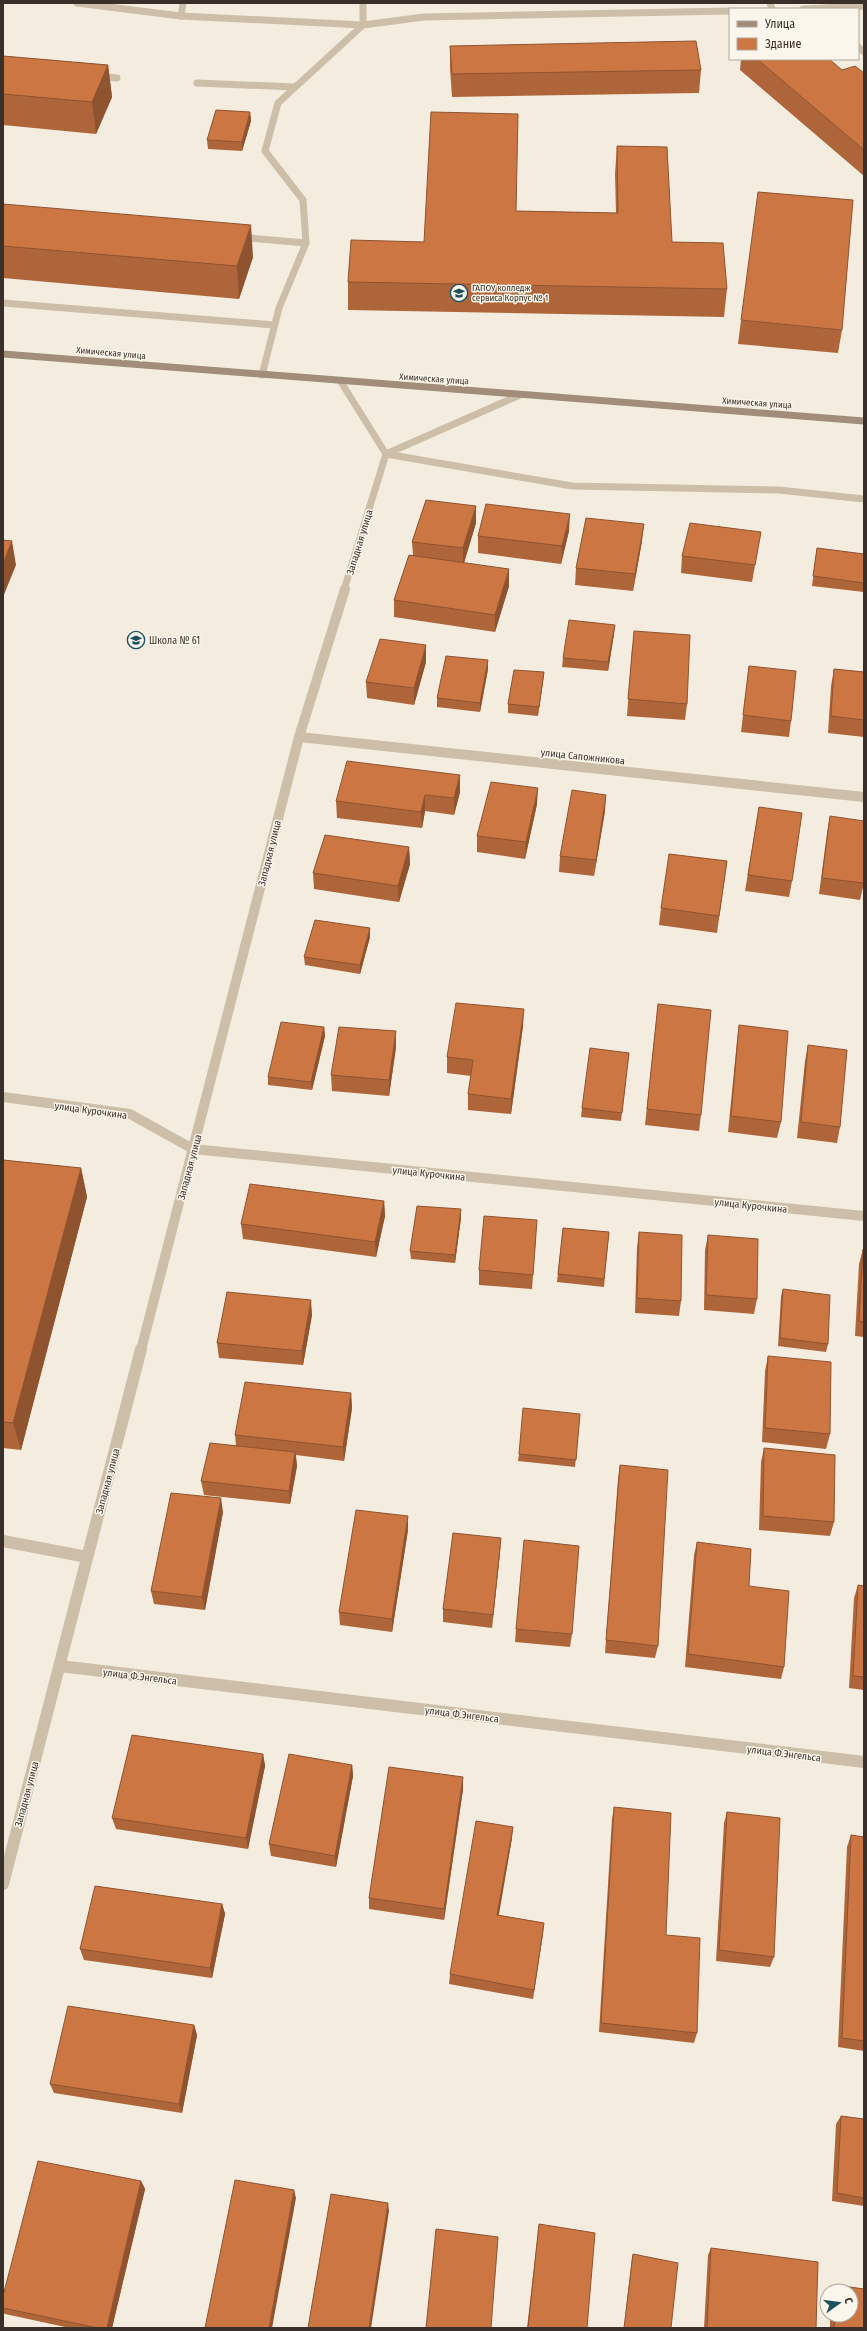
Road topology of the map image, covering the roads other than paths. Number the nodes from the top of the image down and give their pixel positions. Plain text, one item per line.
1 (78, 3) edge
2 (183, 3) edge
3 (363, 3) edge
4 (864, 6) edge
5 (846, 8) edge
6 (729, 11) edge
7 (181, 16) junction
8 (363, 25) junction
9 (86, 75) edge
10 (117, 78) dead end
11 (196, 83) dead end
12 (295, 87) junction
13 (226, 236) edge
14 (306, 243) junction
15 (3, 303) edge
16 (274, 325) junction
17 (3, 354) edge
18 (262, 375) junction
19 (341, 382) junction
20 (520, 395) junction
21 (864, 421) edge
22 (386, 454) junction
23 (864, 499) edge
24 (299, 737) junction
25 (864, 797) edge
26 (3, 1097) edge
27 (193, 1149) junction
28 (864, 1216) edge
29 (3, 1541) edge
30 (88, 1557) junction
31 (60, 1666) junction
32 (864, 1762) edge
33 (3, 1884) edge

1 - 7 street
2 - 7 street
3 - 8 street
4 - 5 street
6 - 8 street
7 - 8 street
8 - 12 street
9 - 10 street
11 - 12 street
12 - 14 street
13 - 14 street
14 - 16 street
15 - 16 street
16 - 18 street
17 - 18 street, Химическая улица
18 - 19 street, Химическая улица
19 - 20 street, Химическая улица
19 - 22 street
20 - 21 street, Химическая улица
20 - 22 street
22 - 23 street
22 - 24 street, Западная улица
24 - 25 street, улица Сапожникова
24 - 27 street, Западная улица
26 - 27 street, улица Курочкина
27 - 28 street, улица Курочкина
27 - 30 street, Западная улица
29 - 30 street
30 - 31 street, Западная улица
31 - 32 street, улица Ф.Энгельса
31 - 33 street, Западная улица

